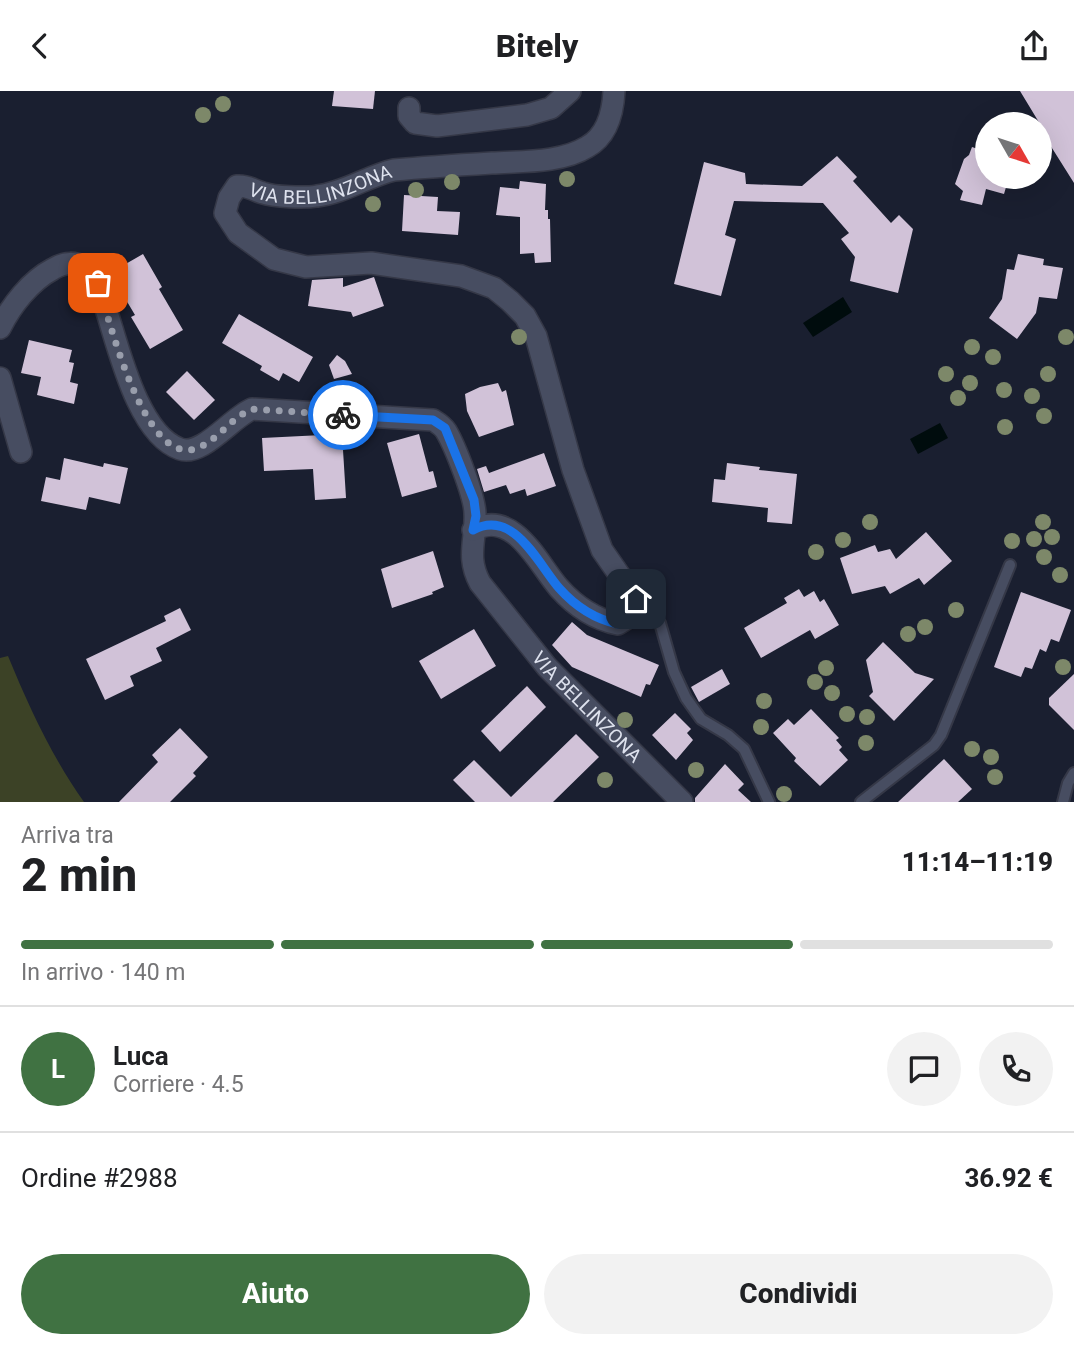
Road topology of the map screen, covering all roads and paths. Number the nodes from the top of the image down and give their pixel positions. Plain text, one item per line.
1 (570, 91) edge
2 (614, 91) edge
3 (409, 107) dead end
4 (0, 328) edge
5 (0, 378) edge
6 (21, 452) dead end
7 (474, 523) junction
8 (1010, 565) dead end
9 (636, 599) junction
10 (1074, 773) edge
11 (682, 802) edge
12 (769, 802) edge
13 (861, 802) edge
14 (1063, 802) edge

1 - 3 street
2 - 9 street, VIA BELLINZONA
4 - 7 street, VIA BELLINZONA
5 - 6 street
7 - 9 street
7 - 11 street, VIA BELLINZONA
8 - 13 lane
9 - 12 lane, VIA BELLINZONA
10 - 14 lane

